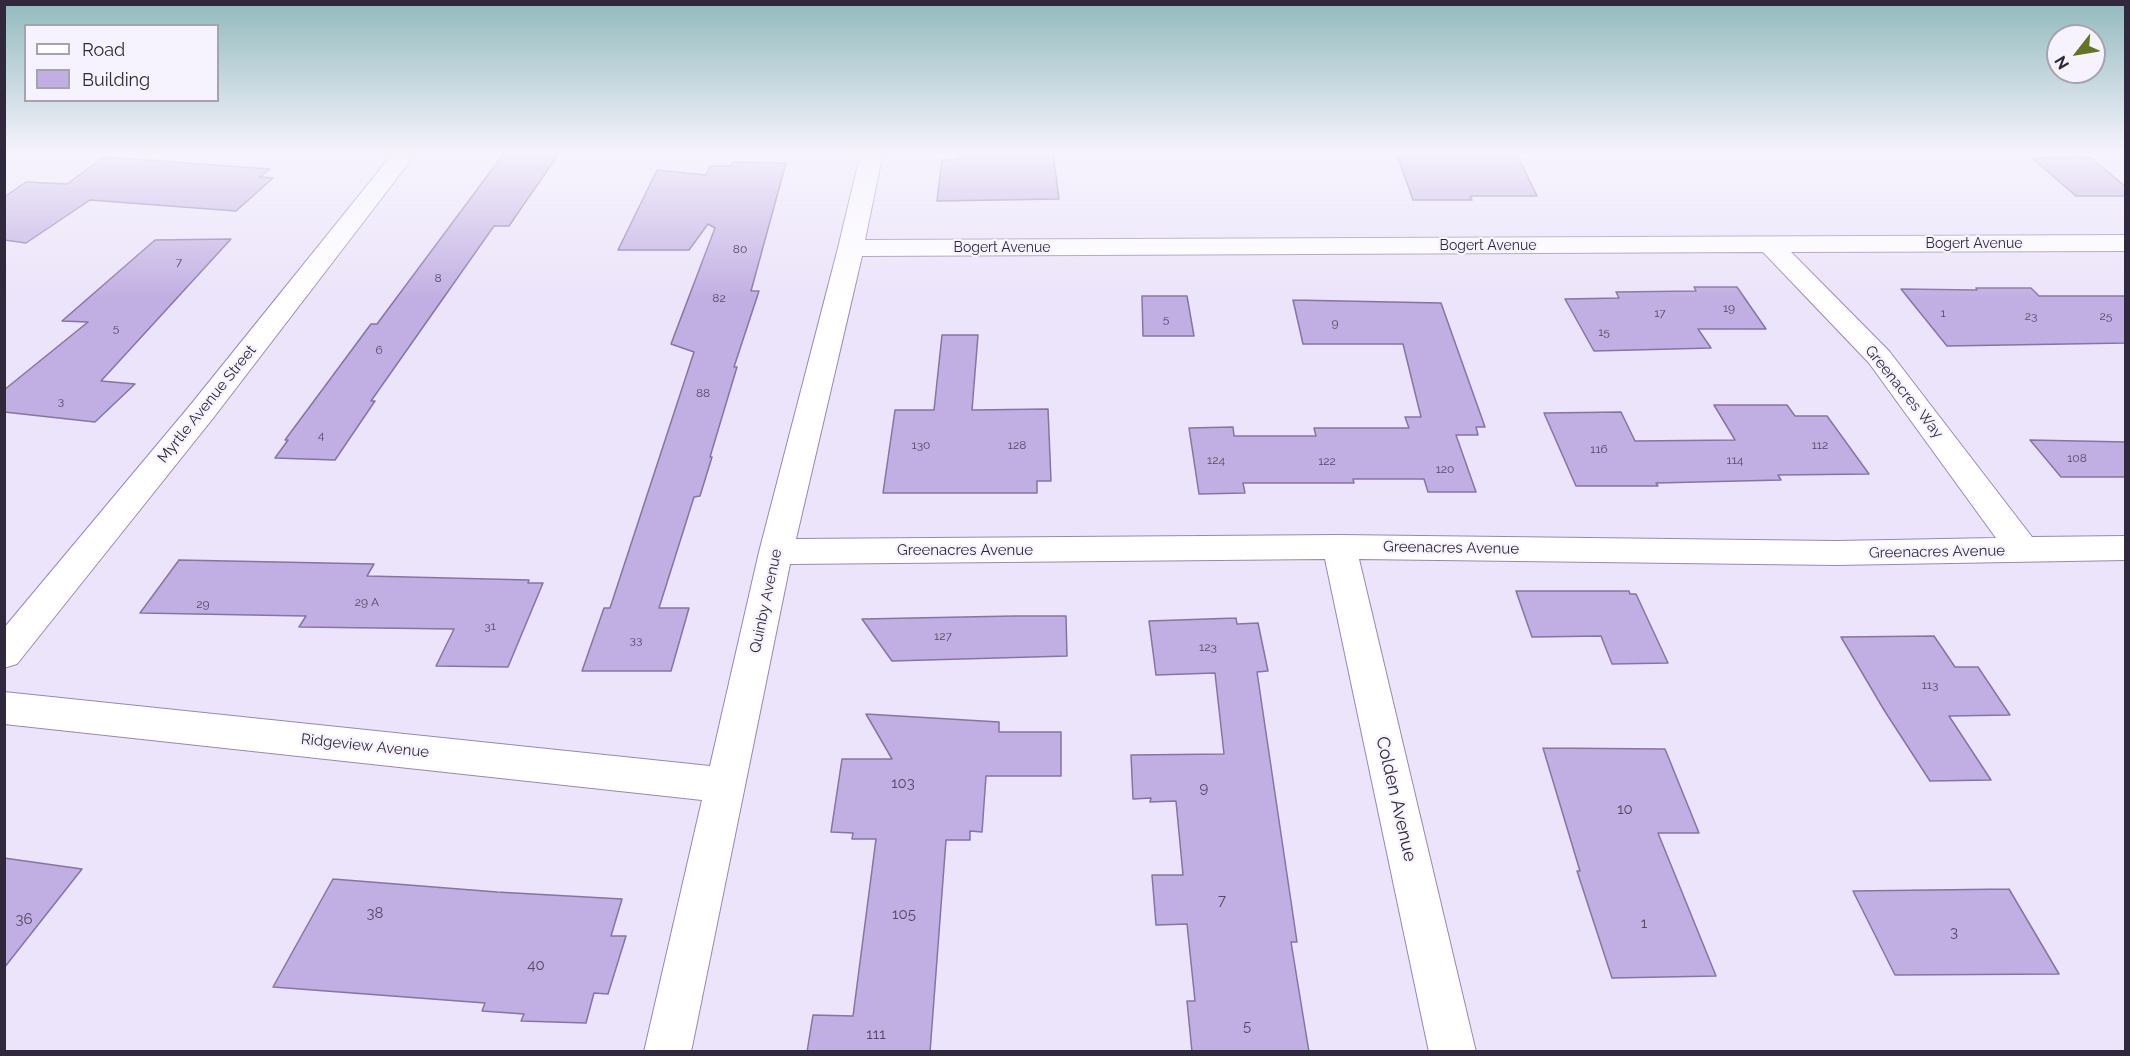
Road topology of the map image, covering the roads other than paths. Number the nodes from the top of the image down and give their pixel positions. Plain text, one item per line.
1 (367, 201) edge
2 (861, 201) edge
3 (2126, 243) edge
4 (1769, 244) junction
5 (851, 248) junction
6 (1339, 547) junction
7 (2126, 548) edge
8 (2024, 551) junction
9 (776, 552) junction
10 (4, 654) edge
11 (4, 708) edge
12 (725, 784) junction
13 (668, 1052) edge
14 (1453, 1052) edge

1 - 10 street, Myrtle Avenue Street
2 - 5 street, Quinby Avenue
3 - 4 street, Bogert Avenue
4 - 5 street, Bogert Avenue
4 - 8 street, Greenacres Way
5 - 9 street, Quinby Avenue
6 - 8 street, Greenacres Avenue
6 - 9 street, Greenacres Avenue
6 - 14 street, Colden Avenue
7 - 8 street, Greenacres Avenue
9 - 12 street, Quinby Avenue
11 - 12 street, Ridgeview Avenue
12 - 13 street, Quinby Avenue

